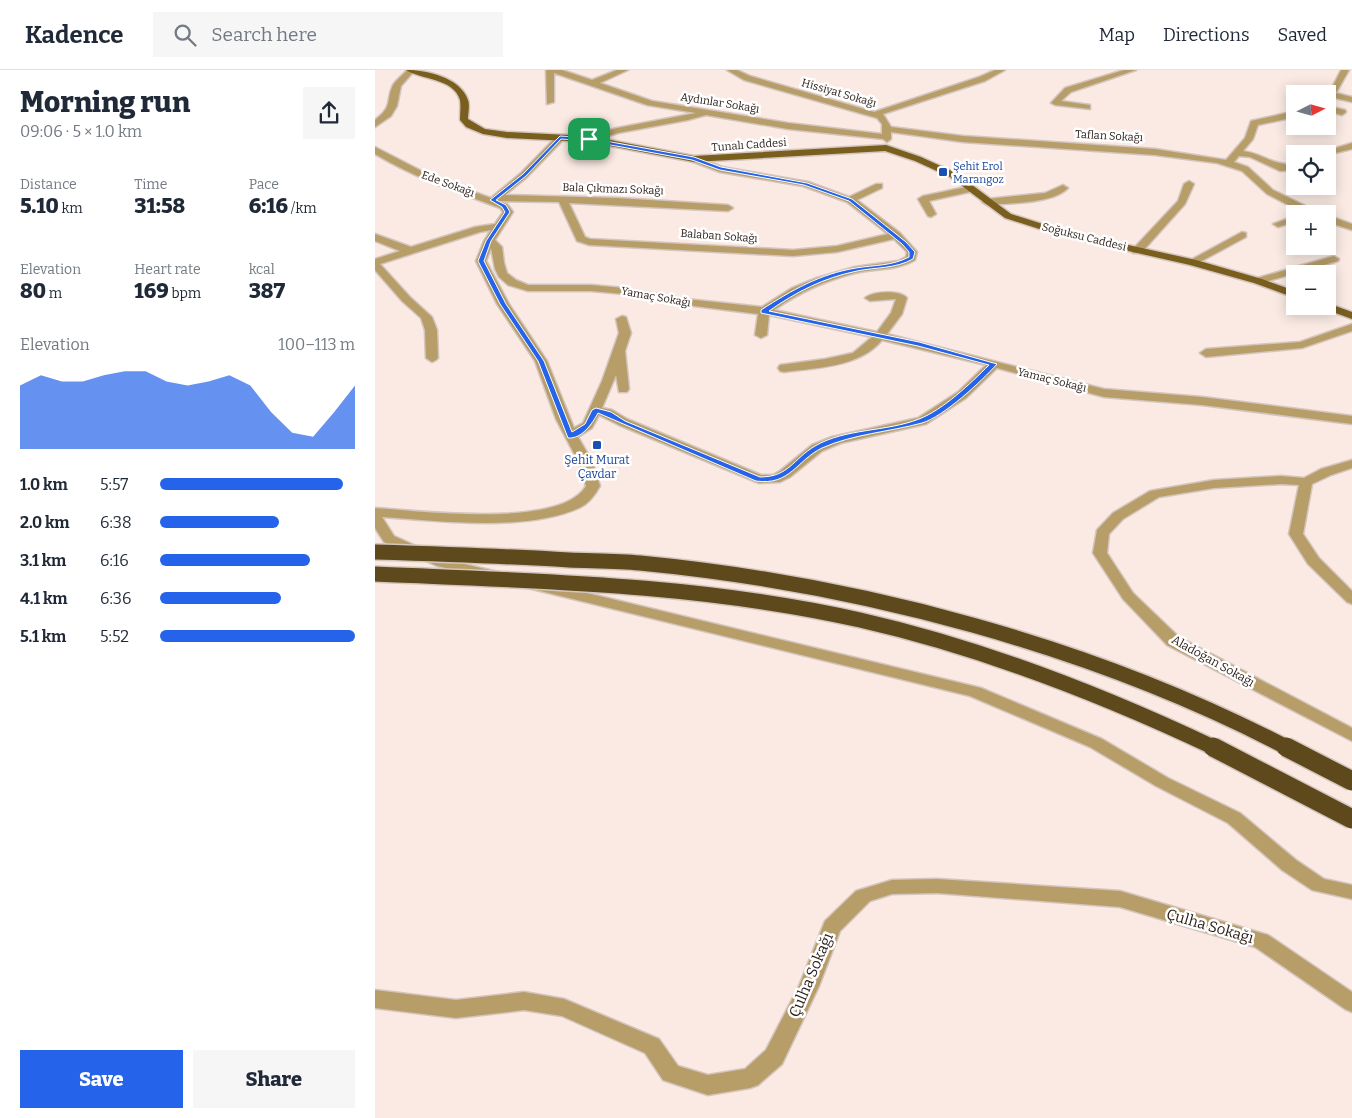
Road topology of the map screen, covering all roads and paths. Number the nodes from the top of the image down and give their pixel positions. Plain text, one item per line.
1 (410, 70) edge
2 (550, 70) edge
3 (554, 70) edge
4 (624, 70) edge
5 (731, 70) edge
6 (1001, 70) edge
7 (1132, 70) edge
8 (1345, 70) edge
9 (429, 72) edge
10 (593, 83) junction
11 (1335, 85) edge
12 (1336, 97) edge
13 (1352, 100) edge
14 (550, 102) dead end
15 (393, 106) junction
16 (1087, 107) dead end
17 (375, 109) edge
18 (1336, 110) edge
19 (1342, 112) dead end
20 (707, 113) junction
21 (875, 114) junction
22 (1286, 116) edge
23 (375, 124) edge
24 (887, 133) junction
25 (560, 138) junction
26 (589, 139) junction
27 (1352, 146) edge
28 (886, 148) junction
29 (375, 150) edge
30 (1336, 150) edge
31 (1237, 153) junction
32 (694, 159) junction
33 (1228, 162) junction
34 (1280, 168) junction
35 (1286, 168) edge
36 (1286, 174) edge
37 (1189, 184) dead end
38 (879, 186) dead end
39 (1063, 188) dead end
40 (971, 189) junction
41 (495, 199) junction
42 (563, 200) junction
43 (851, 200) junction
44 (987, 202) junction
45 (1297, 205) edge
46 (729, 208) dead end
47 (931, 214) dead end
48 (1286, 221) edge
49 (1336, 221) edge
50 (1278, 224) dead end
51 (499, 226) junction
52 (1352, 227) edge
53 (896, 235) junction
54 (1242, 235) dead end
55 (375, 237) edge
56 (489, 241) junction
57 (408, 250) junction
58 (1137, 250) junction
59 (1335, 259) dead end
60 (1191, 262) junction
61 (375, 263) edge
62 (1258, 281) junction
63 (1286, 292) edge
64 (870, 298) dead end
65 (1336, 310) edge
66 (763, 311) junction
67 (1352, 316) edge
68 (622, 319) dead end
69 (1352, 327) edge
70 (761, 336) dead end
71 (878, 336) junction
72 (620, 349) junction
73 (1206, 353) dead end
74 (432, 358) dead end
75 (993, 364) junction
76 (784, 368) dead end
77 (623, 389) dead end
78 (596, 410) junction
79 (1352, 420) edge
80 (570, 436) junction
81 (1352, 464) edge
82 (1306, 482) junction
83 (375, 512) edge
84 (375, 516) edge
85 (375, 552) edge
86 (375, 574) edge
87 (520, 582) junction
88 (1352, 599) edge
89 (1352, 735) edge
90 (1352, 782) edge
91 (1352, 819) edge
92 (1352, 892) edge
93 (375, 999) edge
94 (1352, 1003) edge

1 - 9 main road, Tunalı Caddesi
1 - 15 street
2 - 14 street
3 - 10 street, Aydınlar Sokağı
4 - 10 street
5 - 21 street, Hissiyat Sokağı
6 - 21 street
7 - 16 street
8 - 11 street
9 - 25 main road, Tunalı Caddesi
10 - 20 street, Aydınlar Sokağı
12 - 13 street
15 - 17 street
15 - 23 street
18 - 19 street
20 - 24 street, Aydınlar Sokağı
20 - 26 street
21 - 24 street, Hissiyat Sokağı
22 - 31 street
24 - 28 street
24 - 33 street, Taflan Sokağı
25 - 26 main road, Tunalı Caddesi
25 - 41 street
26 - 32 main road, Tunalı Caddesi
27 - 30 street
28 - 32 main road, Tunalı Caddesi
28 - 40 main road, Soğuksu Caddesi
29 - 41 street, Ede Sokağı
31 - 33 street
31 - 34 street
32 - 43 street
33 - 45 street, Taflan Sokağı
34 - 35 street
34 - 36 street
37 - 58 street
38 - 43 street
39 - 44 street
40 - 44 main road, Soğuksu Caddesi
40 - 47 street
41 - 42 street, Bala Çıkmazı Sokağı
41 - 51 street
42 - 46 street, Bala Çıkmazı Sokağı
42 - 53 street, Balaban Sokağı
43 - 53 street
44 - 58 main road, Soğuksu Caddesi
48 - 50 street
49 - 52 street
51 - 56 street
51 - 57 street
53 - 66 street
54 - 60 street
55 - 57 street
56 - 66 street, Yamaç Sokağı
56 - 80 street
57 - 61 street
58 - 60 main road, Soğuksu Caddesi
59 - 62 street
60 - 62 main road, Soğuksu Caddesi
61 - 74 street
62 - 63 main road, Soğuksu Caddesi
64 - 71 street
65 - 67 main road
66 - 70 street
66 - 71 street, Yamaç Sokağı
68 - 72 street
69 - 73 street
71 - 75 street, Yamaç Sokağı
71 - 76 street
72 - 77 street
72 - 78 street
75 - 78 street
75 - 79 street, Yamaç Sokağı
78 - 80 street
80 - 83 street
81 - 82 street
82 - 88 street
82 - 89 street, Aladoğan Sokağı
84 - 87 street
85 - 90 highway, bridge
86 - 87 highway, bridge
87 - 91 highway, bridge
87 - 92 street
93 - 94 street, Çulha Sokağı

